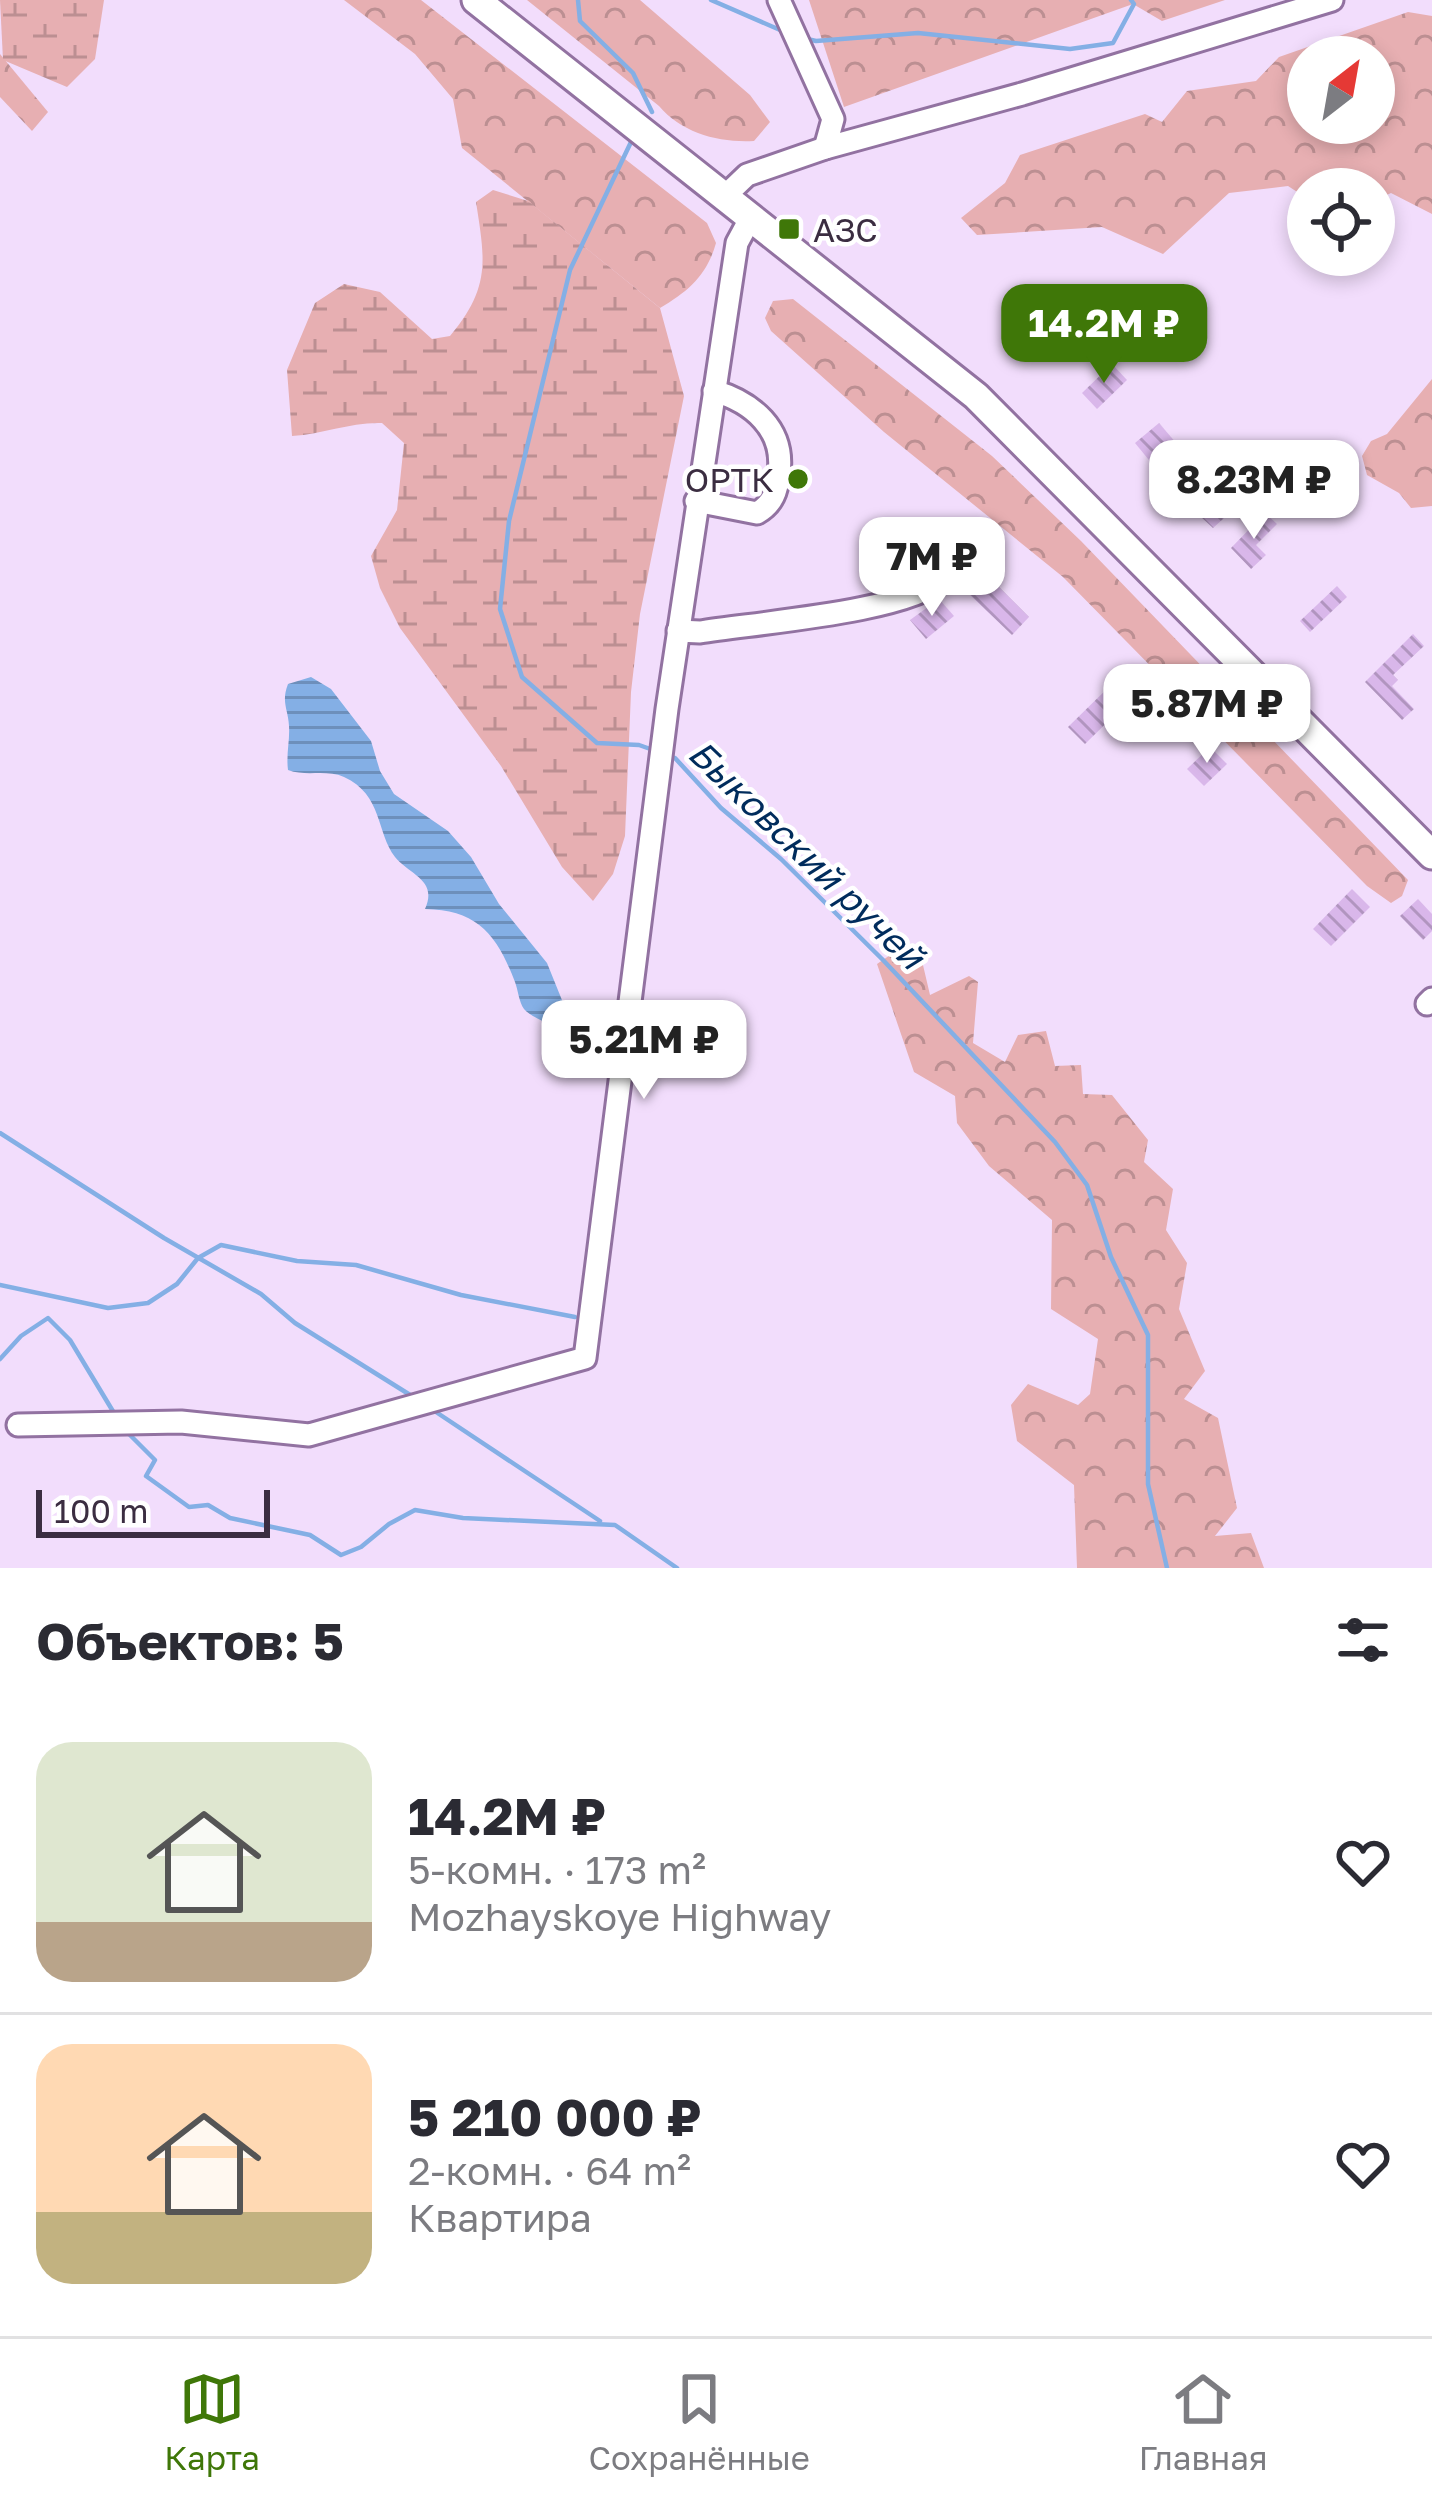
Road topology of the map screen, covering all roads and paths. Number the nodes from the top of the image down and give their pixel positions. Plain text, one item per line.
1 (476, 0) edge
2 (778, 0) edge
3 (1333, 0) edge
4 (825, 148) junction
5 (725, 196) junction
6 (751, 217) junction
7 (714, 391) junction
8 (696, 501) junction
9 (944, 578) dead end
10 (678, 631) junction
11 (1432, 855) edge
12 (18, 1425) dead end

1 - 5 main road
2 - 4 street
3 - 4 street
4 - 5 street
5 - 6 main road
6 - 7 street
6 - 11 main road
7 - 8 street
7 - 8 street
8 - 10 street
9 - 10 street
10 - 12 street

